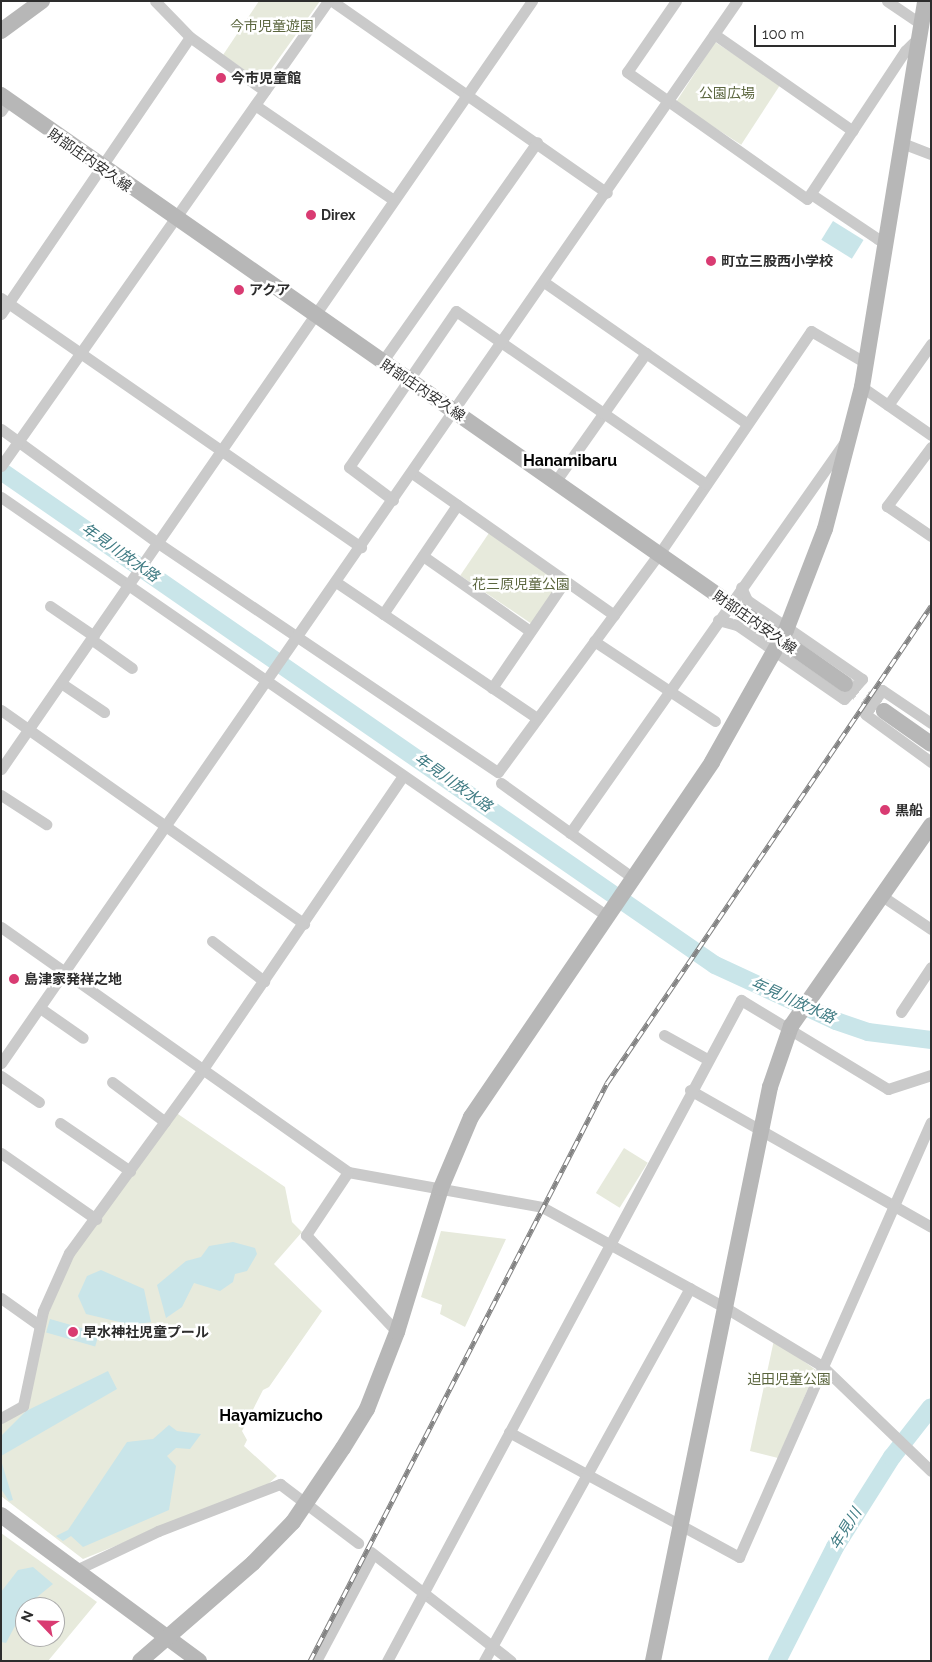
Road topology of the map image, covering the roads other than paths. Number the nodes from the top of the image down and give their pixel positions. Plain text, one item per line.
1 (42, 1) edge
2 (155, 1) edge
3 (330, 1) edge
4 (532, 1) edge
5 (676, 1) edge
6 (737, 1) edge
7 (887, 1) edge
8 (926, 1) edge
9 (921, 30) junction
10 (1, 31) edge
11 (714, 34) junction
12 (190, 37) junction
13 (265, 91) junction
14 (468, 93) junction
15 (3, 102) edge
16 (668, 102) junction
17 (255, 105) junction
18 (853, 131) junction
19 (537, 142) junction
20 (902, 143) junction
21 (931, 154) edge
22 (100, 167) junction
23 (606, 193) junction
24 (811, 194) junction
25 (394, 200) junction
26 (176, 218) junction
27 (886, 238) junction
28 (544, 282) junction
29 (5, 301) edge
30 (1, 314) edge
31 (313, 316) junction
32 (502, 342) junction
33 (931, 344) edge
34 (646, 353) junction
35 (81, 354) junction
36 (382, 362) junction
37 (866, 363) junction
38 (408, 380) junction
39 (862, 387) junction
40 (888, 405) junction
41 (454, 411) junction
42 (604, 413) junction
43 (746, 424) junction
44 (1, 429) edge
45 (931, 435) edge
46 (847, 437) junction
47 (16, 446) junction
48 (931, 446) edge
49 (221, 450) junction
50 (1, 466) edge
51 (412, 472) junction
52 (555, 482) junction
53 (706, 484) junction
54 (1, 497) edge
55 (393, 500) junction
56 (457, 505) junction
57 (931, 536) edge
58 (360, 547) junction
59 (155, 548) junction
60 (659, 554) junction
61 (422, 556) junction
62 (565, 581) junction
63 (336, 582) junction
64 (128, 586) junction
65 (741, 587) junction
66 (729, 605) junction
67 (50, 606) dead end
68 (383, 614) junction
69 (614, 615) junction
70 (718, 620) junction
71 (530, 631) junction
72 (299, 637) junction
73 (93, 638) junction
74 (594, 641) junction
75 (132, 668) dead end
76 (266, 682) junction
77 (61, 683) junction
78 (846, 684) tunnel mouth
79 (492, 688) junction
80 (668, 691) junction
81 (1, 710) edge
82 (884, 711) tunnel mouth
83 (104, 712) dead end
84 (538, 718) junction
85 (715, 721) dead end
86 (931, 723) edge
87 (29, 729) junction
88 (931, 744) edge
89 (931, 762) edge
90 (1, 769) edge
91 (402, 777) junction
92 (501, 783) dead end
93 (1, 795) edge
94 (46, 824) dead end
95 (931, 825) edge
96 (166, 826) junction
97 (570, 833) junction
98 (630, 880) junction
99 (882, 896) junction
100 (607, 916) junction
101 (304, 924) junction
102 (1, 927) edge
103 (931, 929) edge
104 (212, 941) dead end
105 (931, 967) edge
106 (64, 972) junction
107 (264, 981) junction
108 (40, 1008) junction
109 (900, 1012) dead end
110 (790, 1029) junction
111 (664, 1035) dead end
112 (83, 1038) dead end
113 (708, 1059) junction
114 (1, 1063) edge
115 (203, 1069) junction
116 (931, 1074) edge
117 (1, 1076) edge
118 (112, 1082) dead end
119 (690, 1090) junction
120 (40, 1102) dead end
121 (164, 1122) junction
122 (931, 1122) edge
123 (60, 1123) dead end
124 (758, 1129) junction
125 (1, 1153) edge
126 (130, 1172) junction
127 (348, 1172) junction
128 (441, 1188) junction
129 (894, 1207) junction
130 (96, 1219) junction
131 (931, 1227) edge
132 (609, 1244) junction
133 (690, 1288) junction
134 (1, 1298) edge
135 (726, 1308) junction
136 (39, 1326) junction
137 (397, 1332) junction
138 (822, 1366) junction
139 (1, 1418) edge
140 (509, 1432) junction
141 (931, 1471) edge
142 (587, 1475) junction
143 (307, 1502) junction
144 (1, 1515) edge
145 (680, 1526) junction
146 (358, 1543) dead end
147 (76, 1570) junction
148 (423, 1593) junction
149 (167, 1637) junction
150 (492, 1646) junction
151 (140, 1661) edge
152 (199, 1661) edge
153 (316, 1661) edge
154 (387, 1661) edge
155 (484, 1661) edge
156 (511, 1661) edge
157 (652, 1661) edge

1 - 10 street
2 - 12 street
3 - 13 street
3 - 14 street
4 - 14 street
5 - 16 street
6 - 11 street
7 - 9 street
8 - 9 street
9 - 18 street
9 - 20 street
11 - 16 street
11 - 18 street
12 - 13 street
12 - 22 street
13 - 17 street
14 - 19 street
14 - 25 street
15 - 22 street, 財部庄内安久線
16 - 23 street
16 - 24 street
17 - 25 street
17 - 26 street
18 - 24 street
19 - 23 street
19 - 36 street
20 - 21 street
20 - 27 street
22 - 26 street, 財部庄内安久線
22 - 29 street
23 - 28 street
24 - 27 street
25 - 31 street
26 - 31 street, 財部庄内安久線
26 - 35 street
27 - 37 street
28 - 32 street
28 - 34 street
29 - 30 street
29 - 35 street
31 - 36 street, 財部庄内安久線
31 - 49 street
32 - 38 street
32 - 41 street
32 - 42 street
33 - 40 street
34 - 42 street
34 - 43 street
35 - 47 street
35 - 49 street
36 - 38 street, 財部庄内安久線
37 - 39 street
37 - 43 street
38 - 41 street, 財部庄内安久線
38 - 55 street
39 - 40 street
39 - 46 street
40 - 45 street
41 - 51 street
41 - 52 street, 財部庄内安久線
42 - 52 street
42 - 53 street
43 - 53 street
44 - 47 street
46 - 65 street
46 - 98 street, bridge
47 - 50 street
47 - 59 street
48 - 57 street
49 - 58 street
49 - 59 street
51 - 55 street
51 - 56 street
52 - 60 street, 財部庄内安久線
53 - 60 street
54 - 64 street
55 - 58 street
56 - 61 street
56 - 62 street
58 - 63 street
59 - 64 street
59 - 72 street
60 - 66 street, 財部庄内安久線
60 - 69 street
61 - 68 street
61 - 71 street
62 - 69 street
62 - 71 street
63 - 68 street
63 - 72 street
64 - 73 street
64 - 76 street
65 - 66 street
65 - 70 street
66 - 70 street
66 - 78 street, 財部庄内安久線
67 - 73 street
68 - 79 street
69 - 74 street
70 - 80 street
71 - 79 street
72 - 76 street
72 - 84 street
73 - 75 street
73 - 77 street
74 - 80 street
74 - 84 street
76 - 91 street
76 - 96 street
77 - 83 street
77 - 87 street
79 - 84 street
80 - 85 street
80 - 97 street
81 - 87 street
82 - 88 street
86 - 89 street
87 - 90 street
87 - 96 street
91 - 100 street
91 - 101 street
92 - 97 street
93 - 94 street
95 - 99 street
96 - 101 street
96 - 106 street
97 - 98 street
98 - 100 street
99 - 103 street
99 - 110 street
100 - 128 street
101 - 107 street
102 - 106 street
104 - 107 street
105 - 109 street
106 - 108 street
106 - 115 street
107 - 115 street
108 - 112 street
108 - 114 street
110 - 113 street
110 - 116 street
110 - 124 street
111 - 113 street
113 - 119 street
115 - 121 street
115 - 127 street
117 - 120 street
118 - 121 street
119 - 124 street
119 - 132 street
121 - 126 street
122 - 129 street
123 - 126 street
124 - 129 street
124 - 135 street
125 - 130 street
126 - 130 street
127 - 128 street
127 - 137 street
128 - 132 street
128 - 137 street
129 - 131 street
129 - 138 street
130 - 136 street
132 - 133 street
132 - 140 street
133 - 135 street
133 - 142 street
134 - 136 street
135 - 138 street
135 - 145 street
136 - 139 street
137 - 143 street
138 - 141 street
138 - 145 street
140 - 142 street
140 - 148 street
142 - 145 street
142 - 150 street
143 - 146 street
143 - 147 street
143 - 149 street
144 - 147 street
145 - 157 street
147 - 149 street
148 - 150 street
148 - 153 street
148 - 154 street
149 - 151 street
149 - 152 street
150 - 155 street
150 - 156 street

